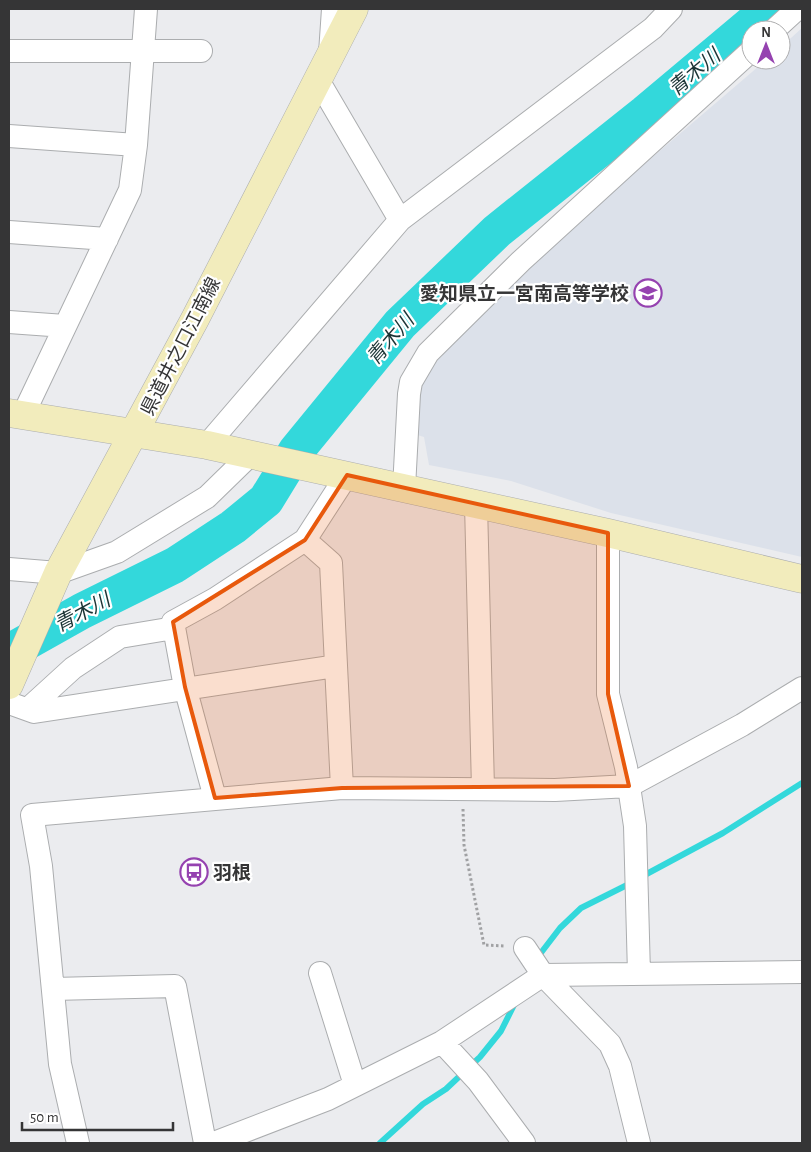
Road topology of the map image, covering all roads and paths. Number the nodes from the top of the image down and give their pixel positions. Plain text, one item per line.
1 (146, 9) edge
2 (332, 9) edge
3 (354, 9) edge
4 (671, 9) edge
5 (797, 9) edge
6 (785, 20) edge
7 (142, 50) junction
8 (9, 51) edge
9 (201, 51) dead end
10 (330, 54) junction
11 (741, 60) edge
12 (318, 80) junction
13 (9, 136) edge
14 (136, 145) junction
15 (400, 220) junction
16 (9, 232) edge
17 (107, 239) junction
18 (9, 322) edge
19 (65, 326) junction
20 (16, 414) edge
21 (134, 433) junction
22 (207, 445) junction
23 (250, 455) junction
24 (348, 475) junction
25 (404, 488) junction
26 (476, 504) junction
27 (608, 533) junction
28 (305, 540) junction
29 (9, 569) edge
30 (57, 575) junction
31 (802, 579) edge
32 (174, 628) junction
33 (336, 666) junction
34 (9, 685) edge
35 (185, 688) junction
36 (802, 688) edge
37 (18, 706) edge
38 (629, 786) junction
39 (342, 788) junction
40 (473, 789) junction
41 (215, 798) junction
42 (524, 948) joint
43 (802, 972) edge
44 (320, 974) dead end
45 (639, 974) junction
46 (543, 975) junction
47 (53, 989) junction
48 (442, 1042) junction
49 (355, 1085) junction
50 (78, 1143) edge
51 (205, 1143) edge
52 (214, 1143) edge
53 (524, 1143) edge
54 (639, 1143) edge

1 - 7 street
2 - 10 street
3 - 10 street, 県道井之口江南線
4 - 15 street
5 - 6 street
7 - 8 street
7 - 9 street
7 - 14 street
10 - 12 street, 県道井之口江南線
11 - 25 street
12 - 15 street
12 - 21 street, 県道井之口江南線
13 - 14 street
14 - 17 street
15 - 22 street
16 - 17 street
17 - 19 street
18 - 19 street
19 - 20 street
20 - 21 street
21 - 22 street
21 - 30 street, 県道井之口江南線
22 - 23 street
23 - 24 street
23 - 30 street
24 - 25 street
24 - 28 street
25 - 26 street
26 - 27 street
26 - 40 street
27 - 31 street
27 - 38 street
28 - 32 street
28 - 33 street
29 - 30 street
30 - 34 street, 県道井之口江南線
32 - 35 street
32 - 37 street
33 - 35 street
33 - 39 street
35 - 37 street
35 - 41 street
36 - 38 street
38 - 40 street
38 - 45 street
39 - 40 street
39 - 41 street
40 - 42 path
41 - 47 street
42 - 46 street
43 - 45 street
44 - 49 street
45 - 46 street
46 - 48 street
46 - 54 street
47 - 50 street
47 - 51 street
48 - 49 street
48 - 53 street
49 - 52 street

